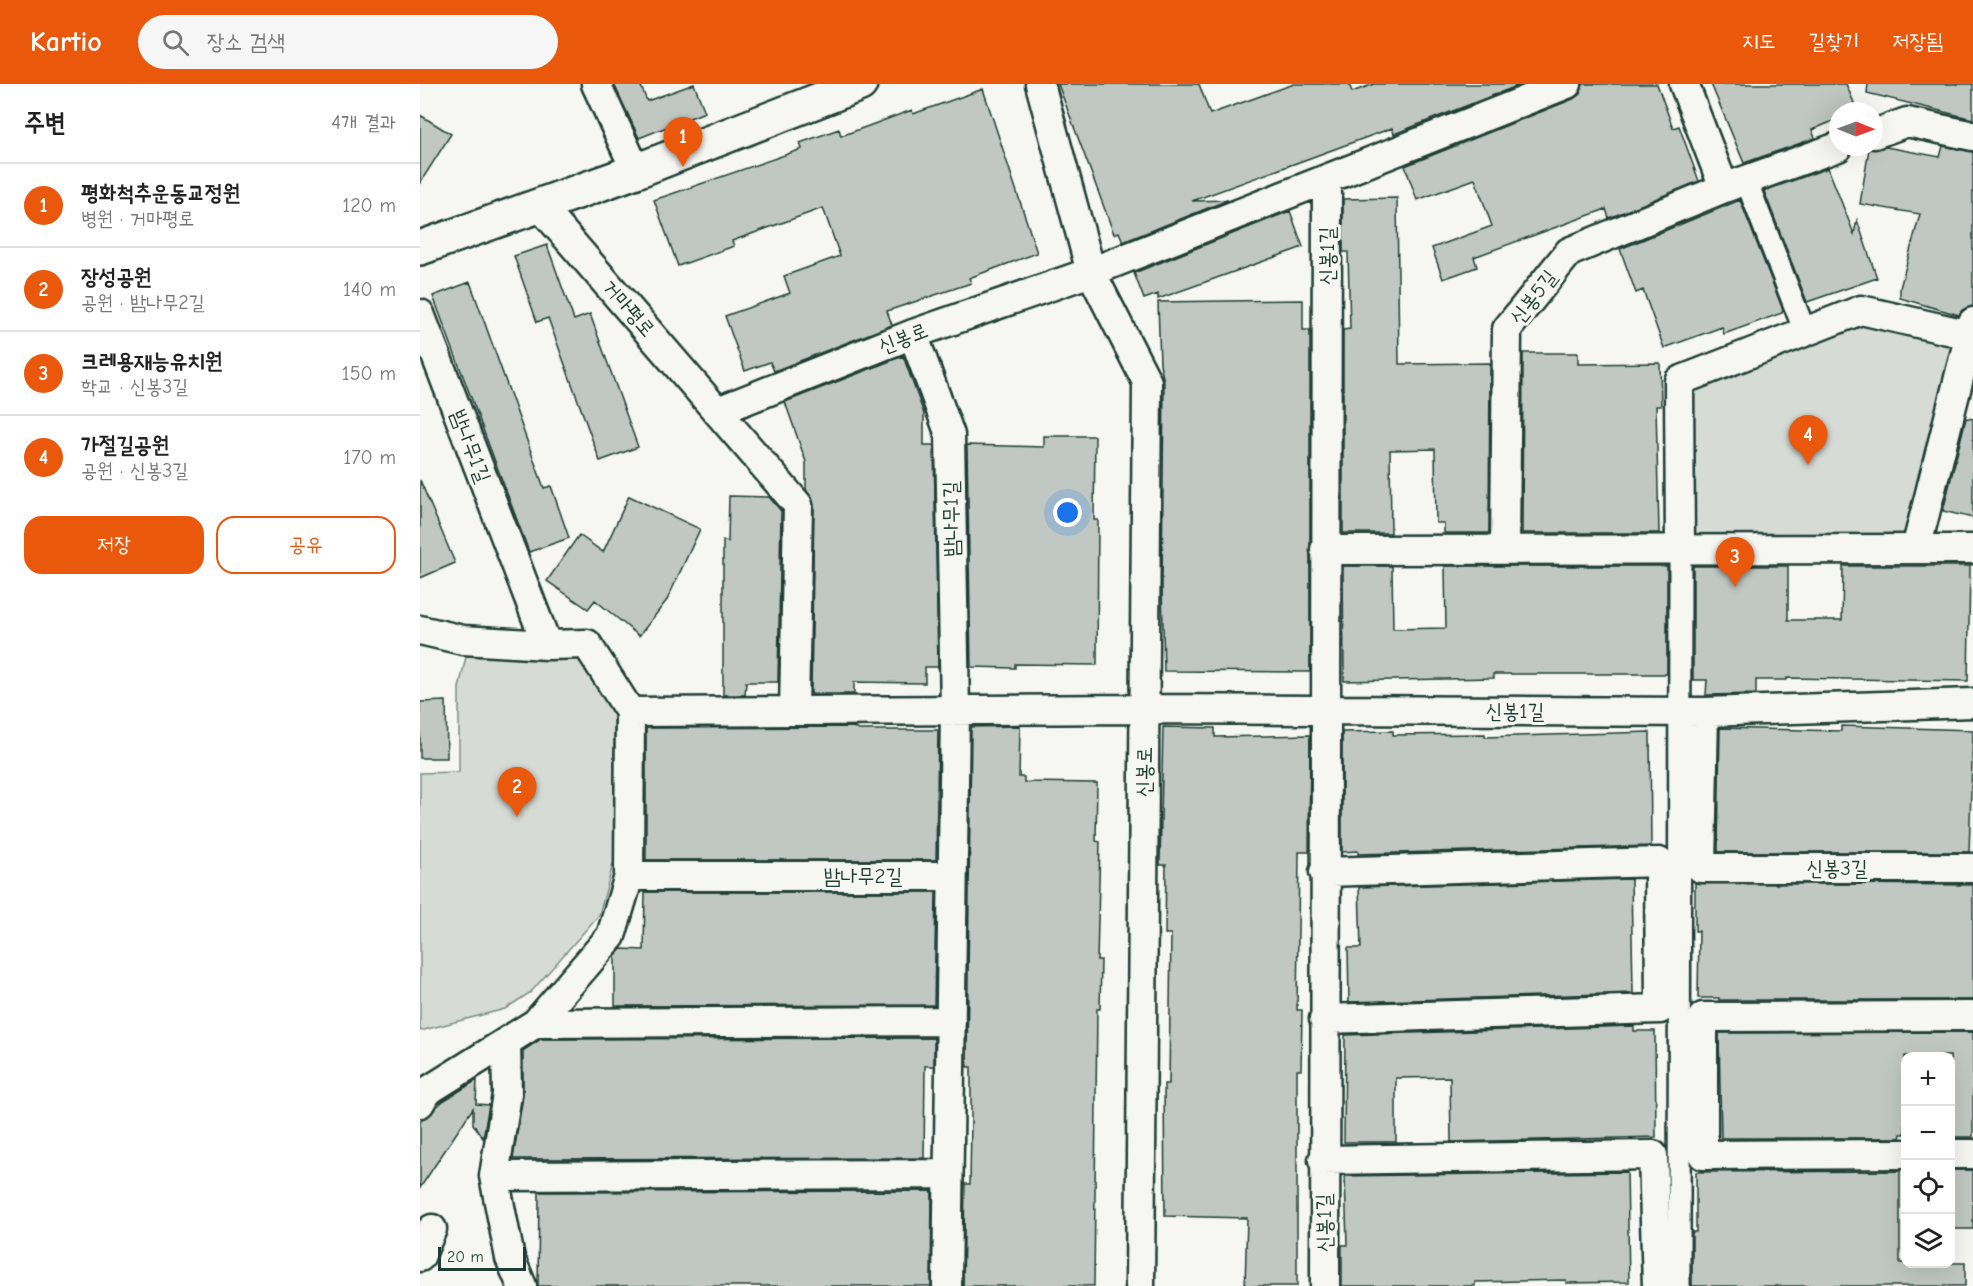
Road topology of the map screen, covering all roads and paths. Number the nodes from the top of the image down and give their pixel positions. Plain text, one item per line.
1 (595, 84) edge
2 (860, 84) edge
3 (1040, 84) edge
4 (1567, 84) edge
5 (1684, 84) edge
6 (1883, 131) edge
7 (1973, 136) edge
8 (1829, 150) edge
9 (636, 171) junction
10 (1327, 179) junction
11 (1735, 184) junction
12 (540, 206) junction
13 (420, 248) edge
14 (1091, 272) junction
15 (420, 314) edge
16 (1971, 329) edge
17 (1805, 332) junction
18 (913, 334) junction
19 (718, 411) junction
20 (1916, 549) junction
21 (1973, 549) edge
22 (1325, 550) junction
23 (1505, 550) junction
24 (1680, 551) junction
25 (420, 630) edge
26 (547, 645) junction
27 (1973, 703) edge
28 (1145, 709) junction
29 (1325, 710) junction
30 (795, 711) junction
31 (954, 711) junction
32 (630, 712) junction
33 (1704, 712) junction
34 (1973, 868) edge
35 (1324, 872) junction
36 (629, 876) junction
37 (952, 876) junction
38 (1973, 1016) edge
39 (1324, 1018) junction
40 (951, 1021) junction
41 (536, 1023) junction
42 (506, 1042) junction
43 (420, 1103) edge
44 (1901, 1154) edge
45 (1955, 1154) edge
46 (1973, 1154) edge
47 (1323, 1160) junction
48 (948, 1174) junction
49 (494, 1176) junction
50 (432, 1229) dead end
51 (420, 1257) edge
52 (522, 1286) edge
53 (947, 1286) edge
54 (1140, 1286) edge
55 (1325, 1286) edge
56 (1657, 1286) edge
57 (1680, 1286) edge

1 - 9 street
2 - 9 main road
3 - 14 street, 신봉로
4 - 10 street
5 - 11 street
6 - 7 street
8 - 11 street, 신봉5길
9 - 12 main road
10 - 14 street, 신봉로
10 - 22 street, 신봉1길
11 - 17 street
11 - 23 street, 신봉5길
12 - 13 main road
12 - 19 street, 거마평로
14 - 18 street, 신봉로
14 - 28 street, 신봉로
15 - 26 street, 밤나무1길
16 - 17 street
16 - 20 street
17 - 24 street
18 - 19 street, 신봉로
18 - 31 street, 밤나무1길
19 - 30 street
20 - 21 street
20 - 24 street
22 - 23 street
22 - 29 street, 신봉1길
23 - 24 street
24 - 57 street
25 - 26 street
26 - 32 street
27 - 33 street
28 - 29 street
28 - 31 street
28 - 54 street, 신봉로
29 - 33 street, 신봉1길
29 - 35 street, 신봉1길
30 - 31 street
30 - 32 street
31 - 37 street, 밤나무1길
32 - 36 street
33 - 34 street, 신봉3길
35 - 39 street, 신봉1길
35 - 39 street
36 - 37 street, 밤나무2길
36 - 41 street
37 - 40 street
38 - 44 street
39 - 47 street, 신봉1길
40 - 41 street
40 - 48 street
41 - 42 street
42 - 43 street
42 - 49 street
45 - 46 street
47 - 55 street, 신봉1길
47 - 56 street
48 - 49 street
48 - 53 street
49 - 52 street
50 - 51 street

